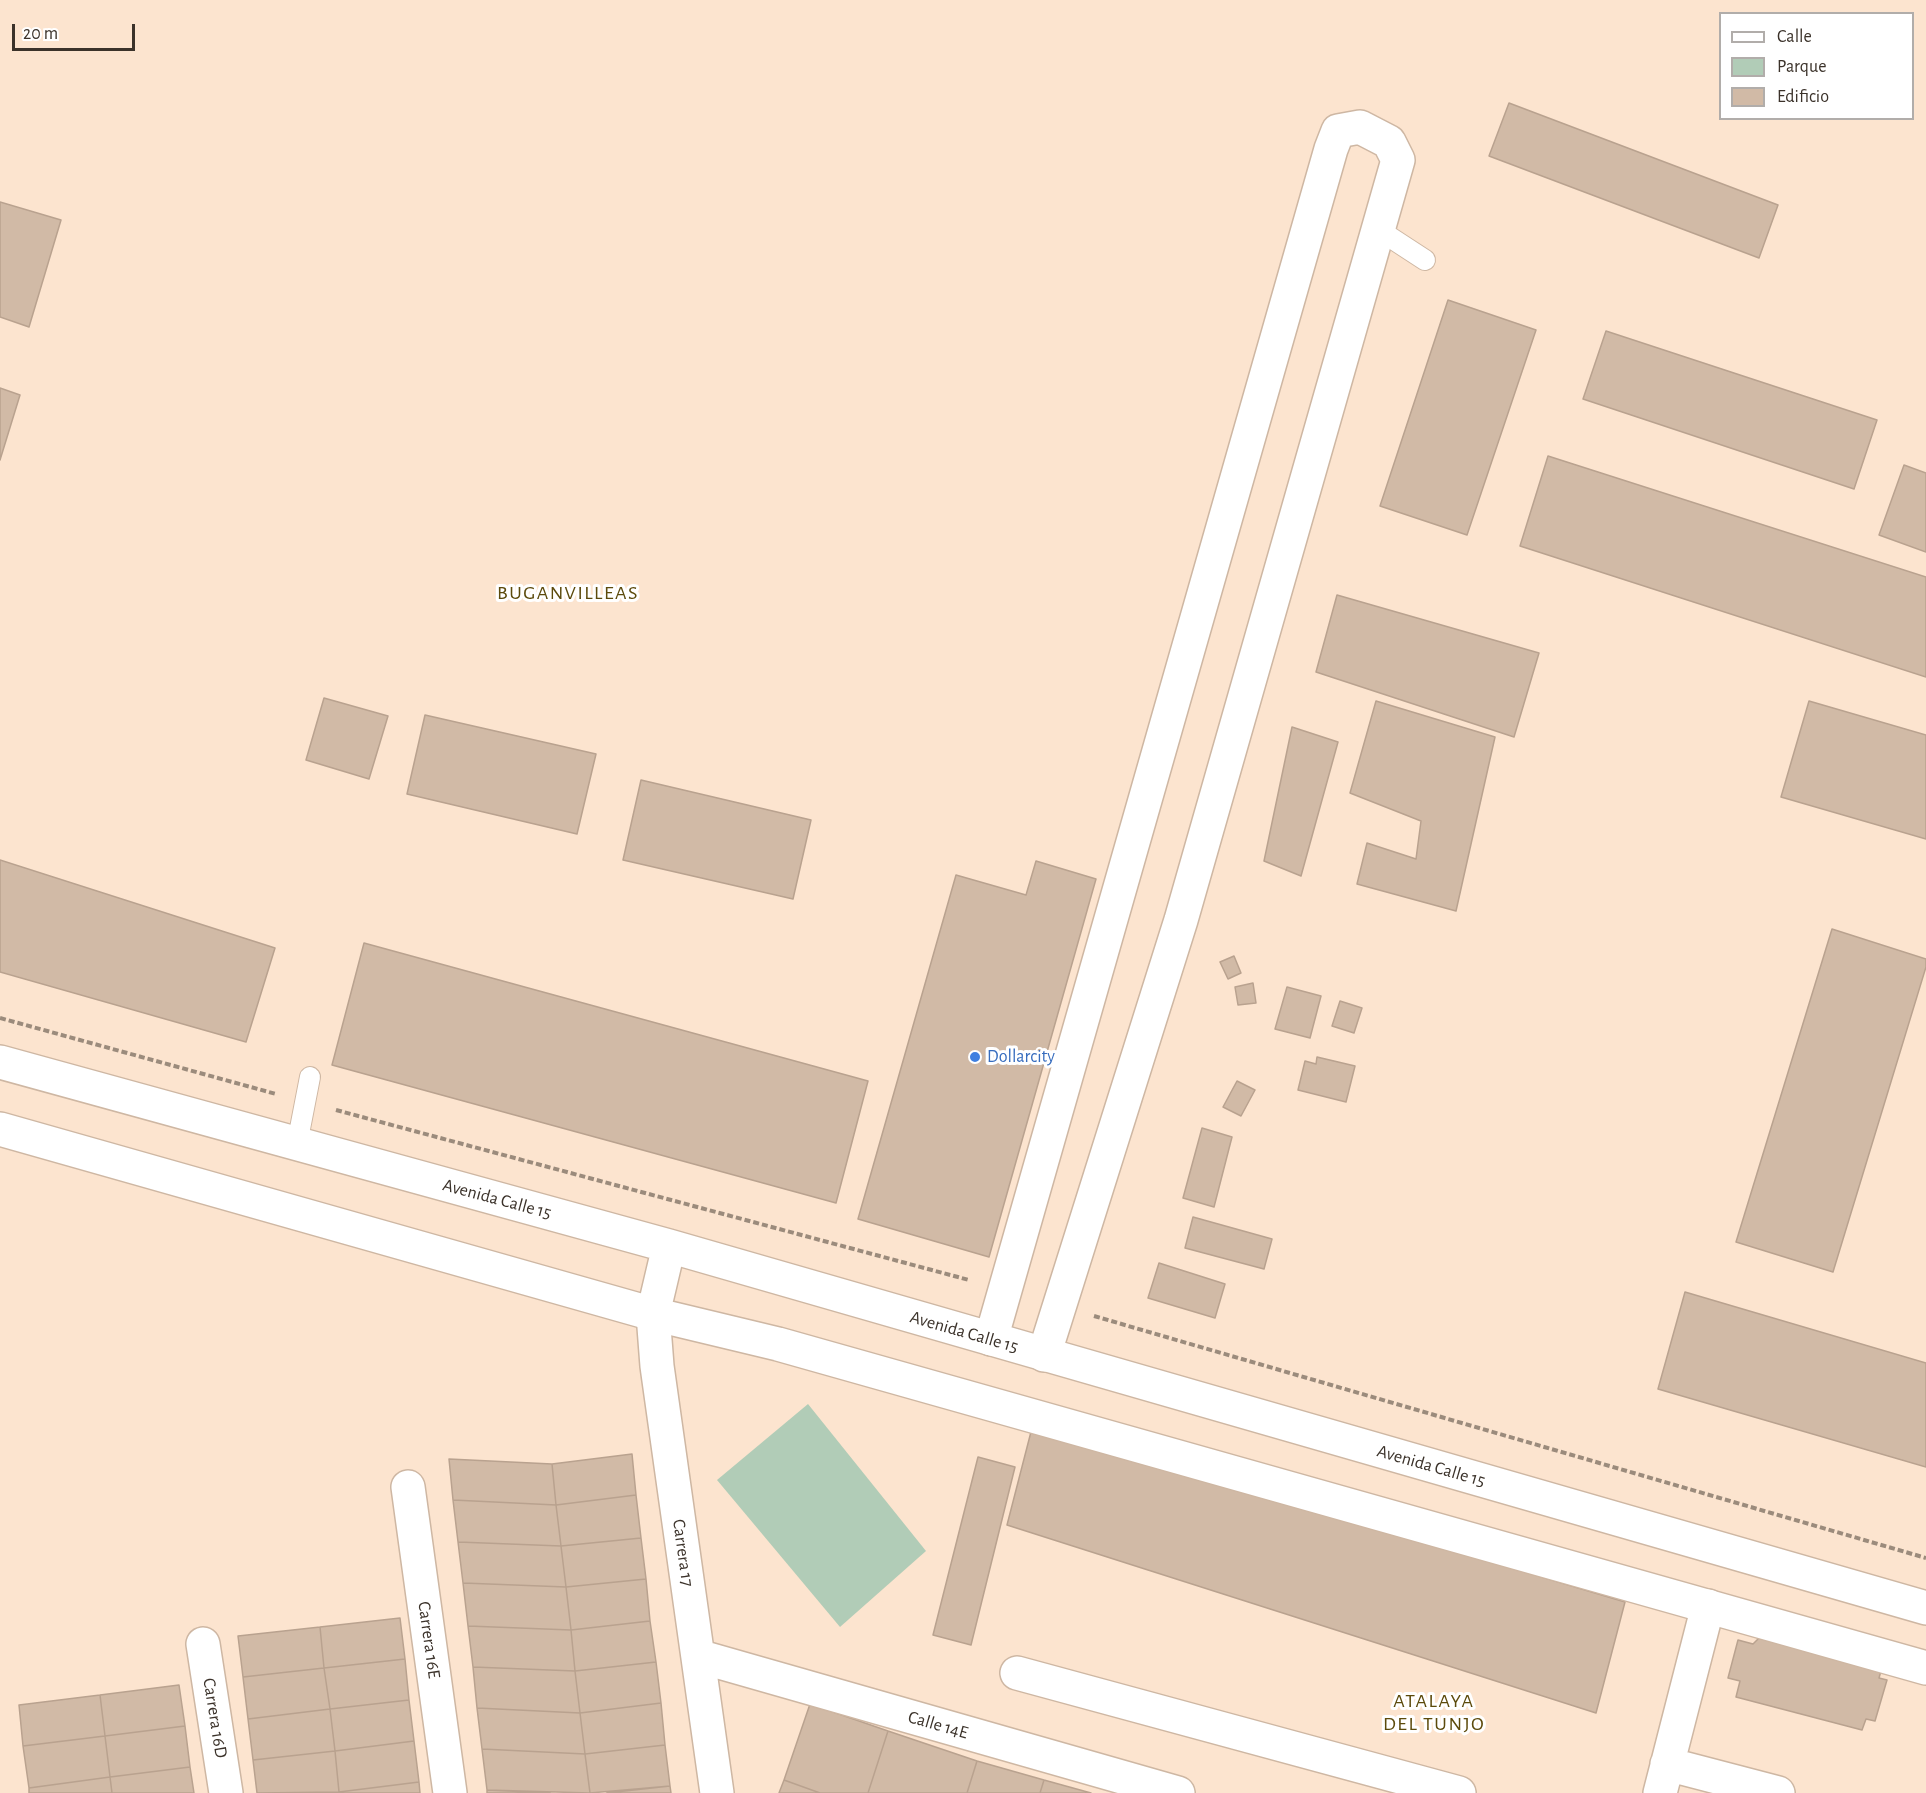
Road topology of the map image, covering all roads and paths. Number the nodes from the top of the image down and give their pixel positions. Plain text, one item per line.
1 (1379, 230) junction
2 (1425, 260) dead end
3 (0, 1062) edge
4 (310, 1077) dead end
5 (0, 1129) edge
6 (297, 1143) junction
7 (669, 1246) junction
8 (653, 1314) junction
9 (991, 1339) junction
10 (1044, 1355) junction
11 (408, 1487) dead end
12 (1708, 1606) junction
13 (1926, 1608) edge
14 (203, 1644) dead end
15 (698, 1656) junction
16 (1926, 1668) edge
17 (1017, 1673) dead end
18 (1664, 1778) edge
19 (226, 1793) edge
20 (450, 1793) edge
21 (717, 1793) edge
22 (1178, 1793) edge
23 (1459, 1793) edge
24 (1778, 1793) edge

1 - 2 lane
1 - 9 street
1 - 10 street
3 - 6 street, Avenida Calle 15
4 - 6 lane
5 - 8 street
6 - 7 street, Avenida Calle 15
7 - 8 street, Carrera 17
7 - 9 street, Avenida Calle 15
8 - 12 street
8 - 15 street, Carrera 17
9 - 10 street, Avenida Calle 15
10 - 13 street, Avenida Calle 15
11 - 20 street, Carrera 16E
12 - 16 street
12 - 18 street
14 - 19 street, Carrera 16D
15 - 21 street, Carrera 17
15 - 22 street, Calle 14E
17 - 23 street
18 - 24 street

